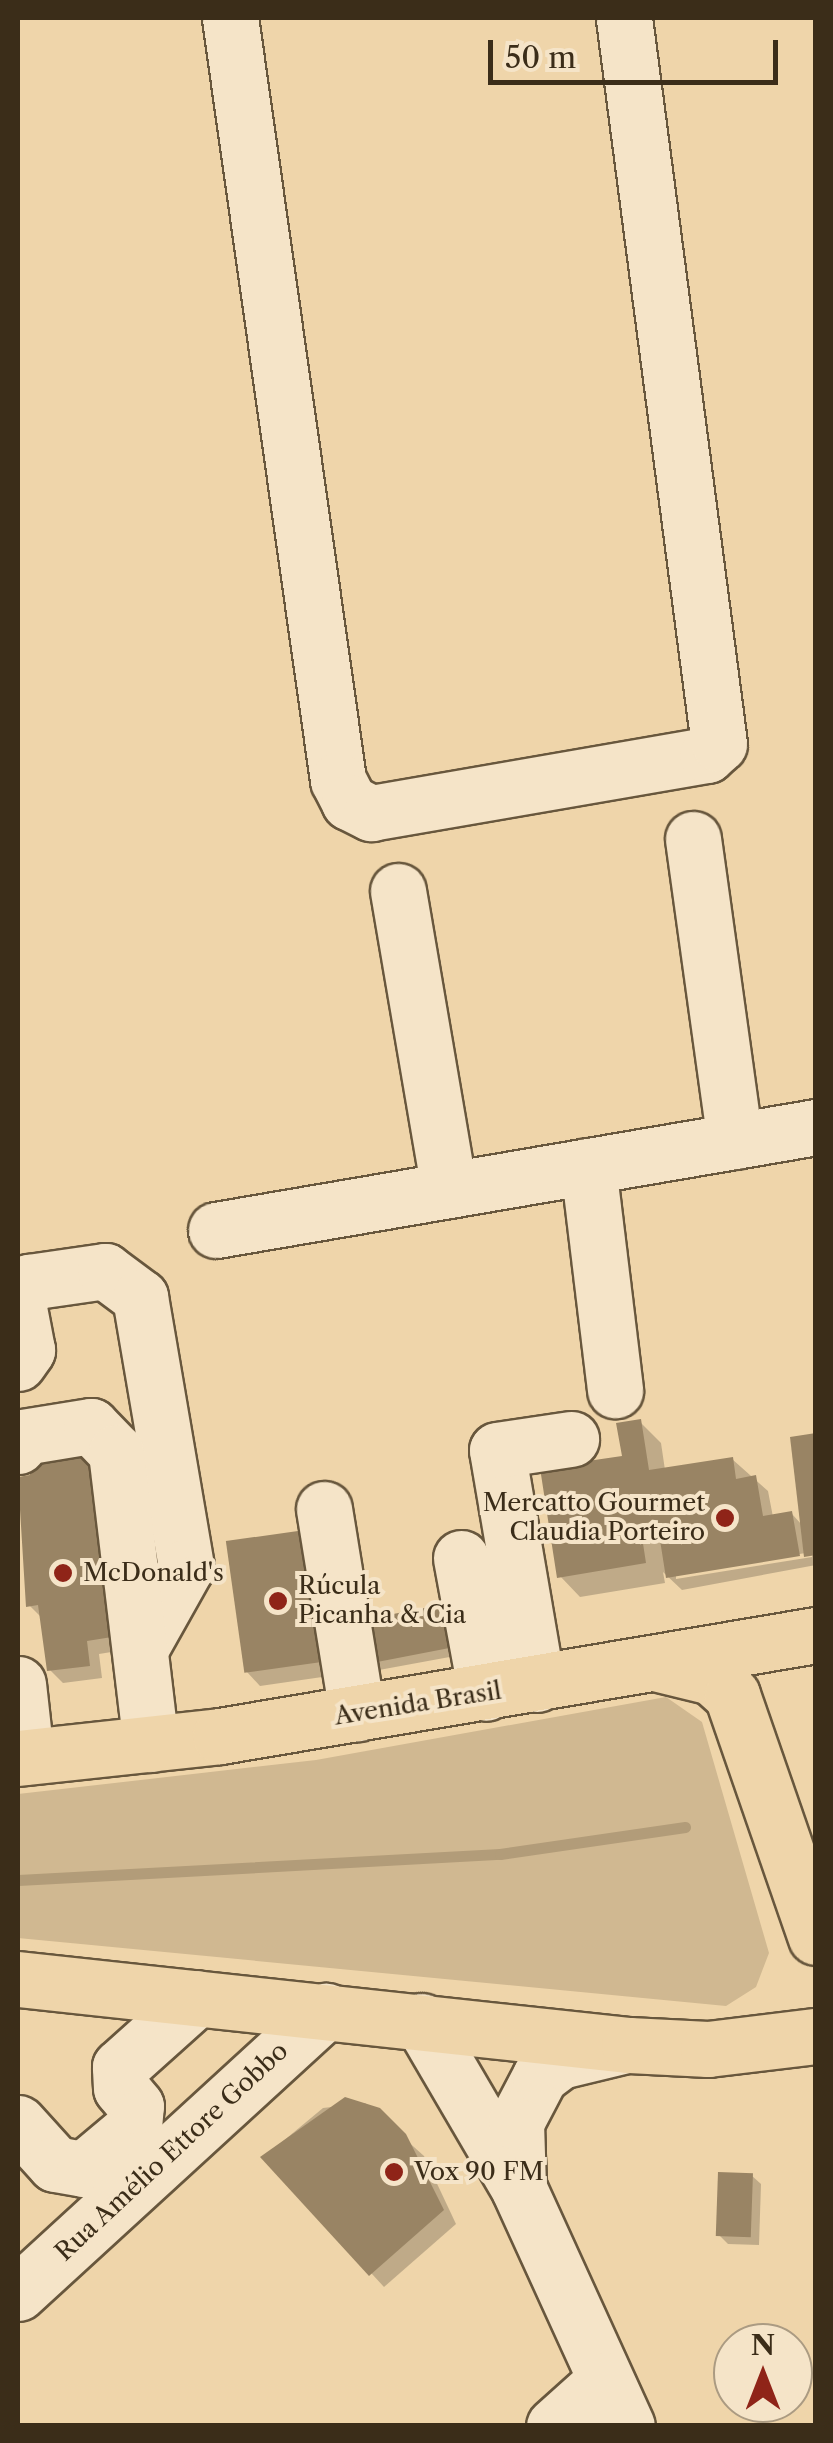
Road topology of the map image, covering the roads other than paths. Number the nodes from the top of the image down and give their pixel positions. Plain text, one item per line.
1 (230, 18) edge
2 (624, 18) edge
3 (694, 838) dead end
4 (398, 891) dead end
5 (816, 1128) edge
6 (734, 1141) junction
7 (588, 1166) junction
8 (449, 1190) junction
9 (216, 1230) dead end
10 (18, 1363) edge
11 (615, 1390) dead end
12 (571, 1439) dead end
13 (18, 1446) edge
14 (324, 1510) dead end
15 (461, 1558) dead end
16 (812, 1636) edge
17 (140, 1649) junction
18 (651, 1662) junction
19 (18, 1684) edge
20 (512, 1688) junction
21 (357, 1714) junction
22 (151, 1744) junction
23 (22, 1758) edge
24 (816, 1864) edge
25 (816, 1937) edge
26 (18, 1979) edge
27 (197, 1998) junction
28 (326, 2010) junction
29 (816, 2010) edge
30 (421, 2021) junction
31 (795, 2041) edge
32 (629, 2045) junction
33 (18, 2123) edge
34 (519, 2189) junction
35 (22, 2281) edge
36 (616, 2403) edge
37 (554, 2426) edge

1 - 2 street
3 - 6 street
4 - 8 street
5 - 6 street
6 - 7 street
7 - 8 street
7 - 11 street
8 - 9 street
10 - 17 street
12 - 20 street
13 - 17 street
14 - 21 street
15 - 20 street
16 - 18 main road, Avenida Brasil
16 - 24 main road
17 - 22 street
18 - 20 main road, Avenida Brasil
18 - 25 main road
19 - 23 street
20 - 21 main road, Avenida Brasil
21 - 22 main road, Avenida Brasil
22 - 23 main road, Avenida Brasil
26 - 27 main road
27 - 28 main road
27 - 33 street
28 - 30 main road
28 - 35 street, Rua Amélio Ettore Gobbo
29 - 31 main road
30 - 32 main road
30 - 34 street
31 - 32 main road
32 - 34 street
34 - 36 street
36 - 37 street

